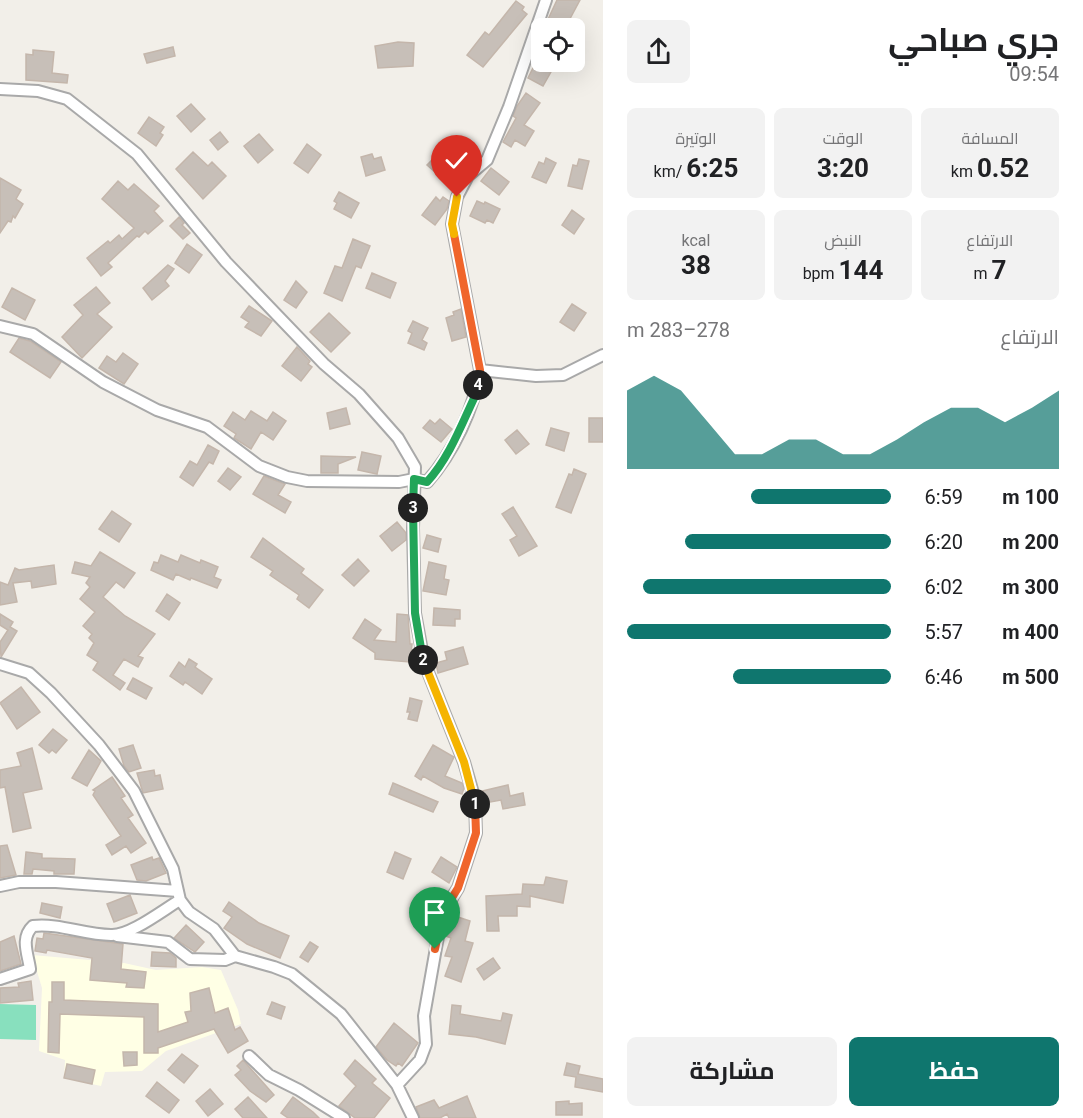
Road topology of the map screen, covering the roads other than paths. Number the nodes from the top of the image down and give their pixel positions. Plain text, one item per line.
1 (546, 0) edge
2 (0, 89) edge
3 (0, 326) edge
4 (603, 355) edge
5 (480, 370) junction
6 (414, 479) junction
7 (0, 664) edge
8 (0, 886) edge
9 (179, 895) junction
10 (112, 936) junction
11 (236, 956) junction
12 (0, 979) edge
13 (249, 1056) dead end
14 (397, 1085) junction
15 (344, 1118) edge
16 (413, 1118) edge

1 - 5 street
2 - 6 street
3 - 6 street
4 - 5 street
5 - 6 street
6 - 14 street
7 - 9 street
8 - 9 street
9 - 10 street
9 - 11 street
10 - 11 street
10 - 12 street
11 - 14 street
13 - 15 street
14 - 16 street

